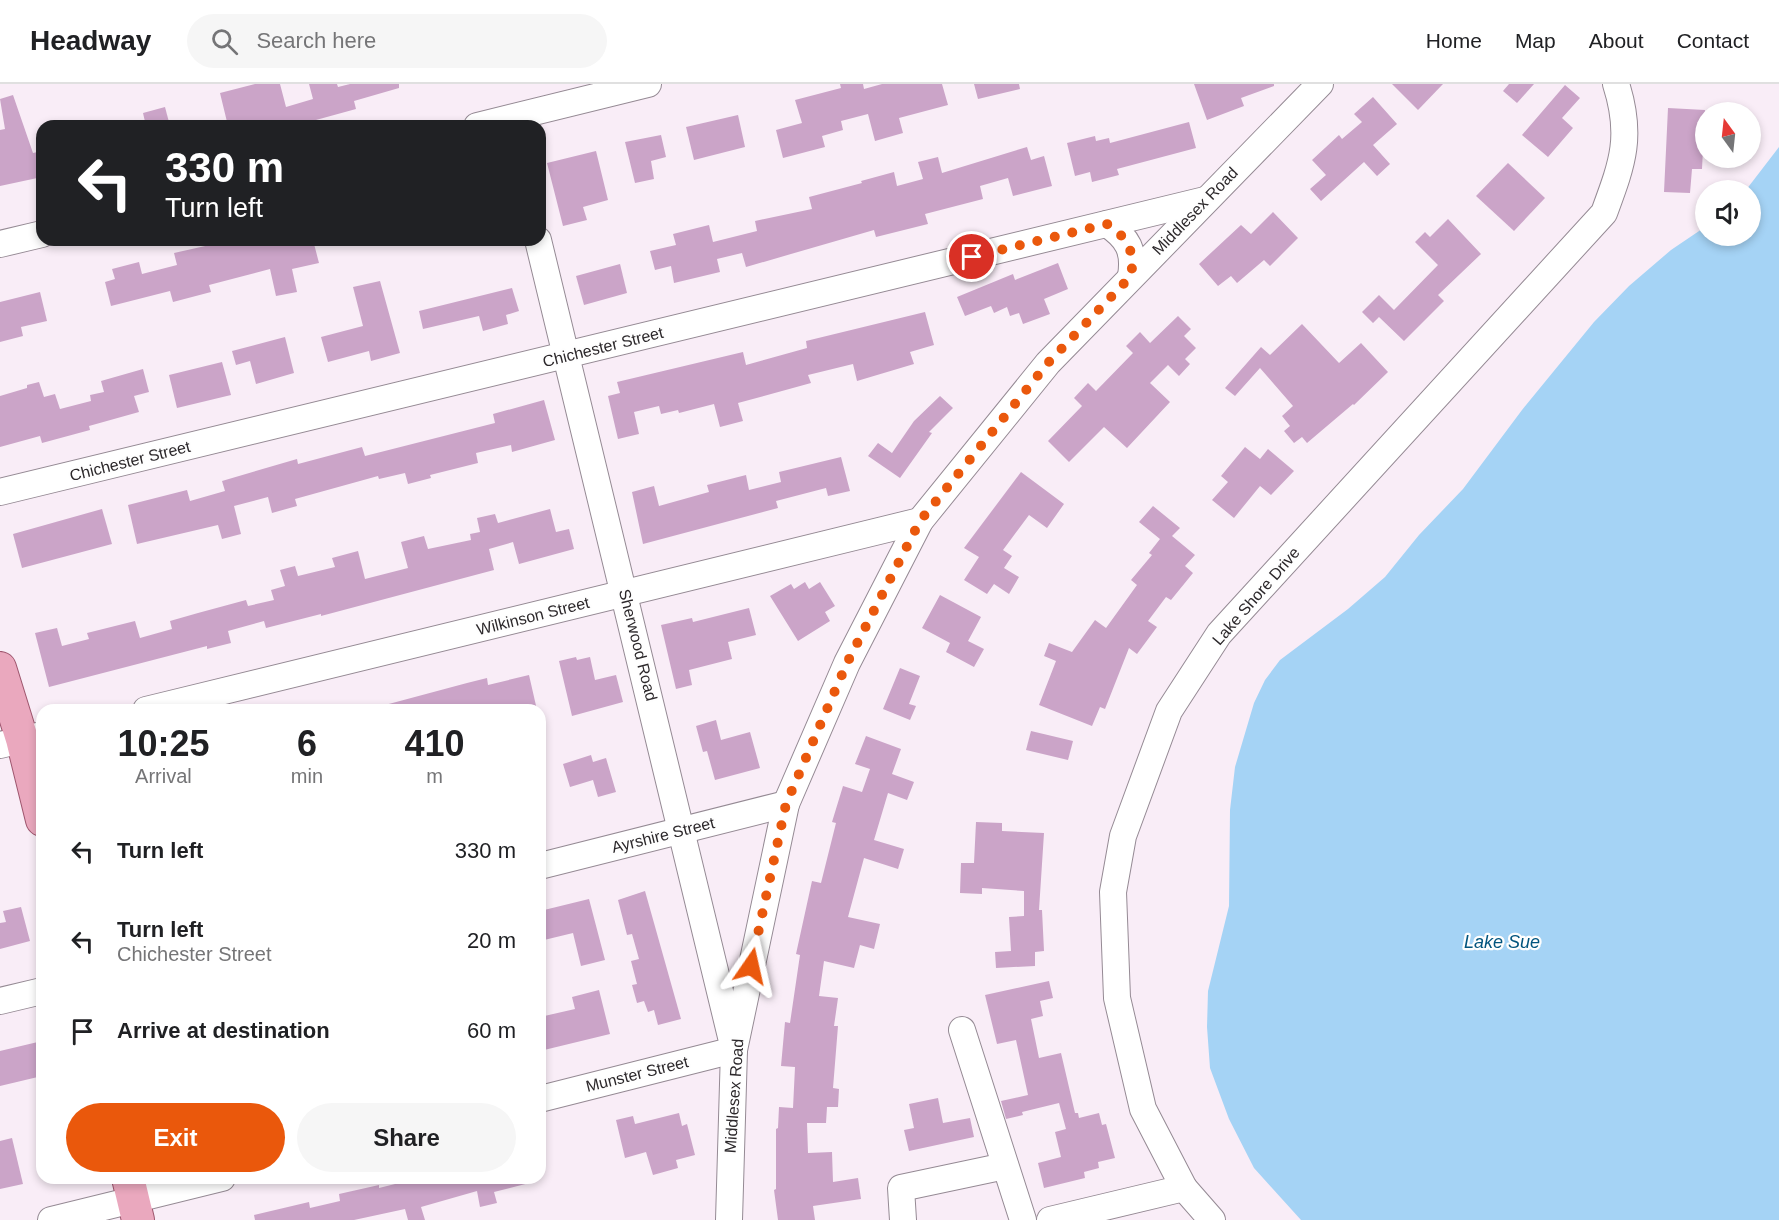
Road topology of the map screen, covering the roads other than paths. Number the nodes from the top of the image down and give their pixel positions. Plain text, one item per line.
1 (648, 84) edge
2 (1320, 84) edge
3 (1616, 84) edge
4 (516, 120) edge
5 (1205, 200) junction
6 (1107, 224) junction
7 (36, 235) edge
8 (0, 244) edge
9 (539, 246) edge
10 (1131, 276) junction
11 (566, 356) junction
12 (0, 492) edge
13 (920, 521) junction
14 (625, 593) junction
15 (0, 668) edge
16 (171, 704) edge
17 (21, 740) edge
18 (36, 797) edge
19 (786, 804) junction
20 (683, 830) junction
21 (546, 864) edge
22 (36, 992) edge
23 (0, 1001) edge
24 (962, 1030) dead end
25 (734, 1050) junction
26 (546, 1097) edge
27 (1005, 1166) junction
28 (197, 1184) edge
29 (1184, 1188) junction
30 (133, 1199) edge
31 (51, 1220) edge
32 (729, 1220) edge
33 (903, 1220) edge
34 (1023, 1220) edge
35 (1050, 1220) edge
36 (1212, 1220) edge

1 - 4 street
2 - 5 street, Middlesex Road
3 - 29 street, Lake Shore Drive
5 - 6 street, Chichester Street
5 - 10 street, Middlesex Road
6 - 10 street
6 - 11 street, Chichester Street
7 - 8 street
9 - 11 street, Sherwood Road
10 - 13 street, Middlesex Road
11 - 12 street, Chichester Street
11 - 14 street, Sherwood Road
13 - 14 street, Wilkinson Street
13 - 19 street, Middlesex Road
14 - 16 street, Wilkinson Street
14 - 20 street, Sherwood Road
15 - 17 main road
17 - 18 main road
19 - 20 street, Ayrshire Street
19 - 25 street, Middlesex Road
20 - 21 street, Ayrshire Street
20 - 25 street, Sherwood Road
22 - 23 street
24 - 27 street
25 - 26 street, Munster Street
25 - 32 street, Middlesex Road
27 - 33 street
27 - 34 street
28 - 30 street
29 - 35 street
29 - 36 street, Lake Shore Drive
30 - 31 street

